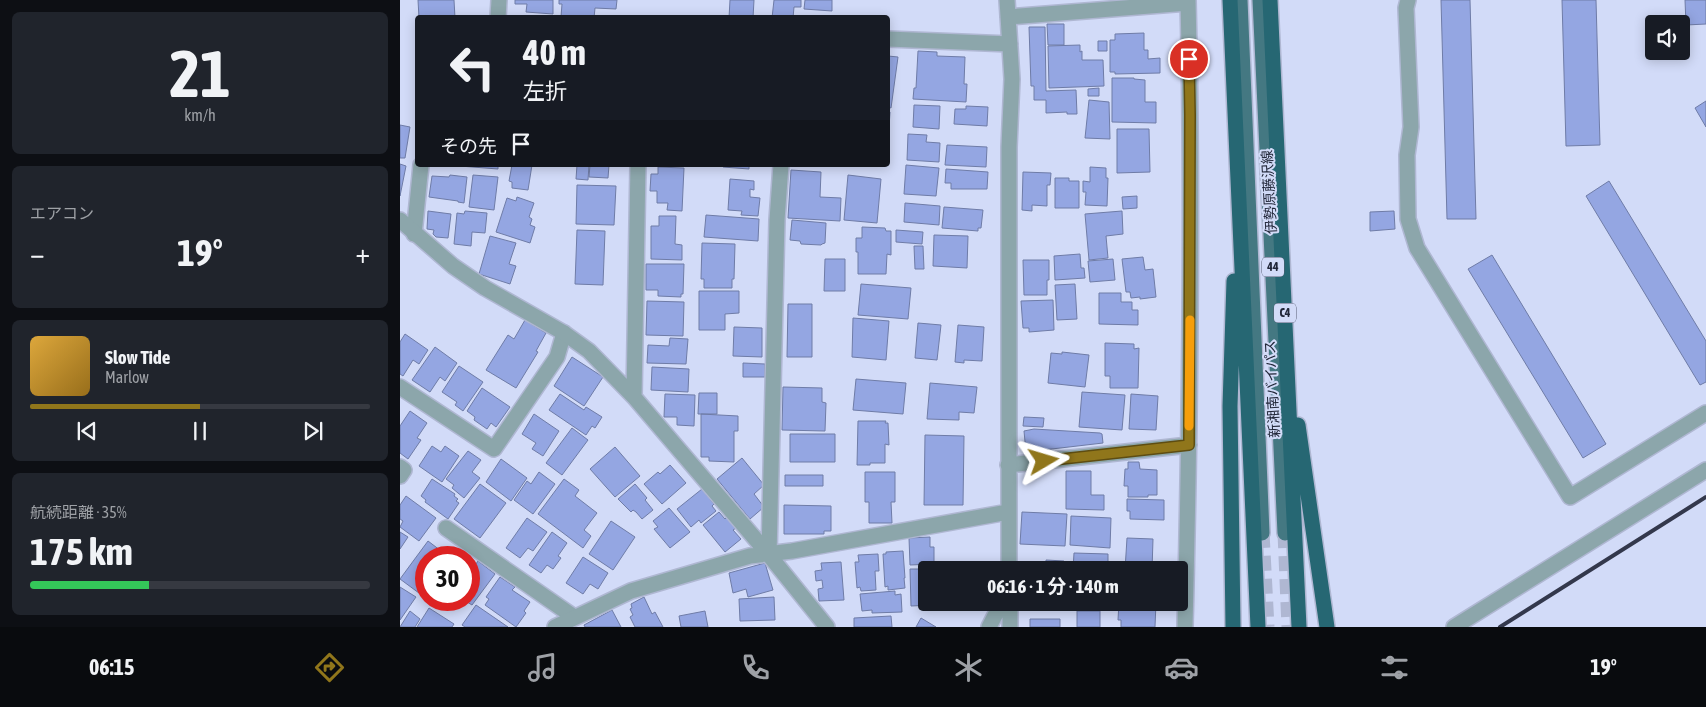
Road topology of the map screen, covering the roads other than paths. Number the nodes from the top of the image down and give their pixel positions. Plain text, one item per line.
1 (499, 0) edge
2 (1007, 0) edge
3 (1230, 0) edge
4 (1240, 0) edge
5 (1260, 0) edge
6 (1270, 0) edge
7 (1408, 0) edge
8 (1188, 1) edge
9 (498, 15) edge
10 (1008, 17) junction
11 (890, 38) edge
12 (1010, 44) junction
13 (421, 167) edge
14 (638, 167) edge
15 (781, 167) edge
16 (1238, 171) junction
17 (400, 220) edge
18 (414, 234) junction
19 (564, 333) junction
20 (1286, 334) junction
21 (400, 387) edge
22 (634, 397) junction
23 (1706, 413) edge
24 (1189, 445) junction
25 (1008, 465) junction
26 (400, 467) edge
27 (1706, 470) edge
28 (400, 476) edge
29 (1008, 512) junction
30 (446, 528) dead end
31 (1262, 533) tunnel mouth
32 (1285, 533) tunnel mouth
33 (769, 554) junction
34 (1010, 561) edge
35 (997, 611) edge
36 (1010, 611) edge
37 (574, 617) junction
38 (815, 620) edge
39 (555, 627) edge
40 (827, 627) edge
41 (989, 627) edge
42 (1010, 627) edge
43 (1185, 627) edge
44 (1233, 627) edge
45 (1258, 627) edge
46 (1299, 627) edge
47 (1327, 627) edge
48 (1454, 627) edge

1 - 9 street
2 - 10 street
3 - 16 highway, 新湘南バイパス
4 - 31 main road, 伊勢原藤沢線 / 44
5 - 32 main road, 伊勢原藤沢線 / 44
6 - 20 highway, 新湘南バイパス / C4
7 - 23 street
8 - 10 street
8 - 24 street
10 - 12 street
11 - 12 street
12 - 25 street
13 - 18 street
14 - 22 street
15 - 33 street
16 - 44 highway
16 - 45 highway, 新湘南バイパス
17 - 18 street
18 - 19 street
19 - 21 street
19 - 22 street
20 - 46 highway, 新湘南バイパス / C4
20 - 47 highway
22 - 33 street
24 - 25 street
24 - 43 street
25 - 29 street
26 - 28 street
27 - 48 street
29 - 33 street
29 - 34 street
30 - 37 street
33 - 37 street
33 - 38 street
35 - 41 street
36 - 42 street
37 - 39 street
38 - 40 street

